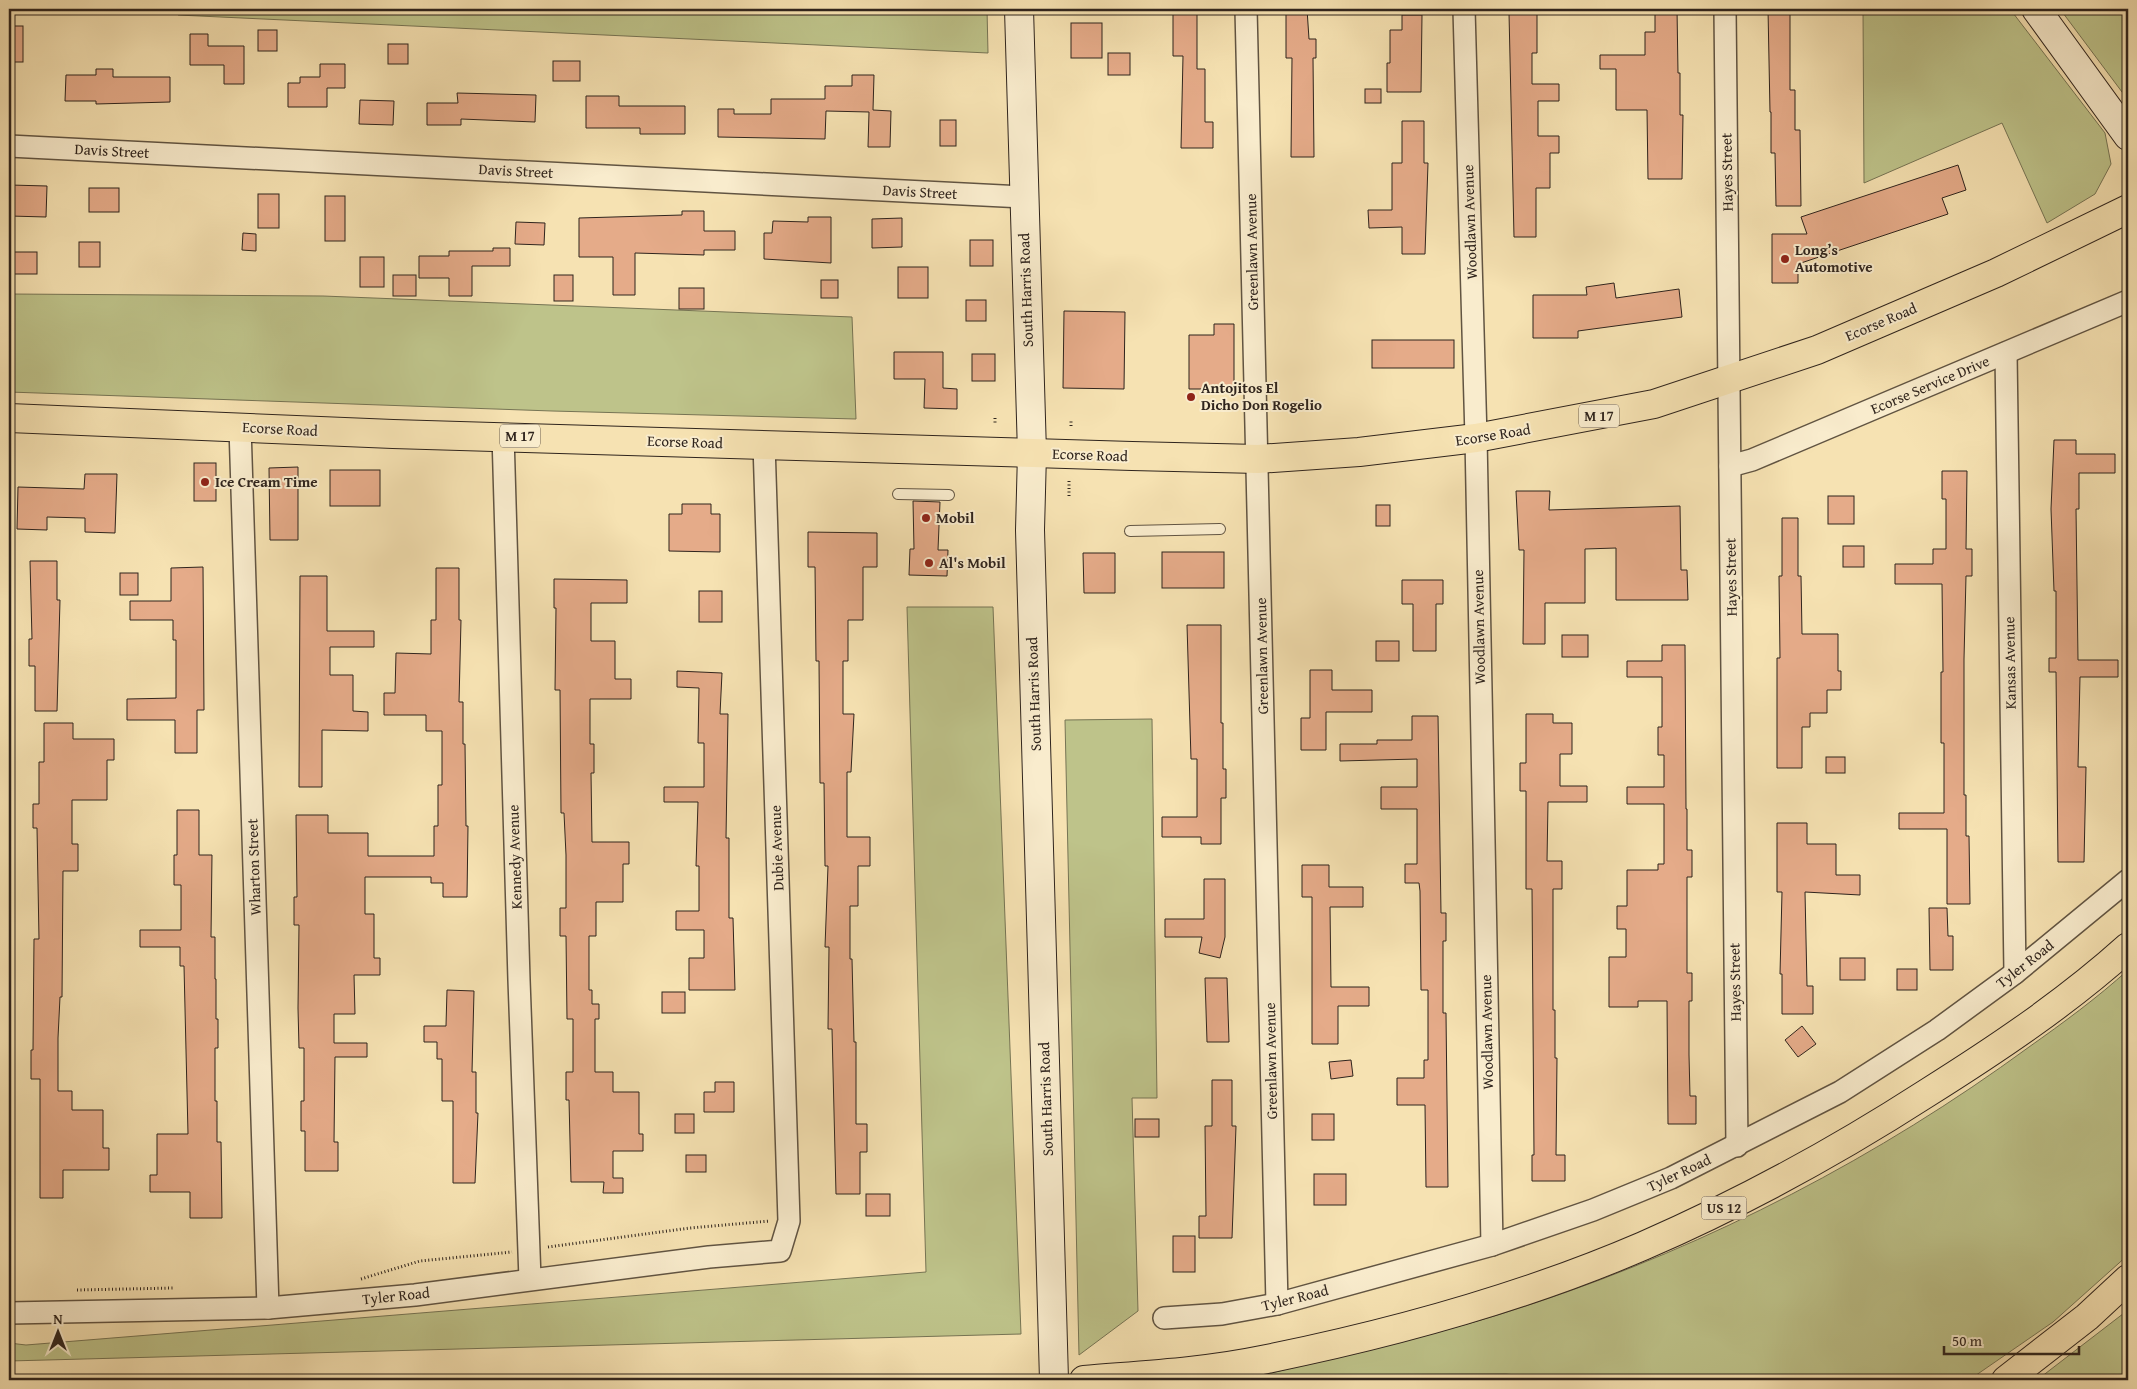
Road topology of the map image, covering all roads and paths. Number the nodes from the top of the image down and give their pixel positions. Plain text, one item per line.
1 (1019, 9) edge
2 (1246, 9) edge
3 (1464, 9) edge
4 (1725, 9) edge
5 (2036, 9) edge
6 (2128, 136) edge
7 (9, 146) edge
8 (1023, 197) junction
9 (2128, 209) edge
10 (2128, 301) edge
11 (2006, 353) junction
12 (1730, 380) junction
13 (9, 418) edge
14 (995, 418) dead end
15 (1072, 420) dead end
16 (995, 425) dead end
17 (1071, 426) dead end
18 (240, 427) junction
19 (503, 435) junction
20 (1476, 438) junction
21 (764, 444) junction
22 (1032, 453) junction
23 (1258, 459) junction
24 (1730, 466) junction
25 (1069, 481) dead end
26 (898, 494) dead end
27 (949, 495) dead end
28 (1069, 496) dead end
29 (1220, 530) dead end
30 (1130, 531) dead end
31 (2128, 880) edge
32 (2128, 948) edge
33 (2015, 973) junction
34 (1737, 1146) junction
35 (777, 1220) dead end
36 (1492, 1245) junction
37 (529, 1250) junction
38 (780, 1251) joint
39 (530, 1278) junction
40 (2128, 1279) edge
41 (357, 1280) dead end
42 (179, 1288) dead end
43 (70, 1291) dead end
44 (1277, 1304) junction
45 (268, 1308) junction
46 (9, 1313) edge
47 (1164, 1318) dead end
48 (1054, 1380) edge
49 (1084, 1380) edge
50 (2006, 1380) edge

1 - 8 main road, South Harris Road
2 - 23 street, Greenlawn Avenue
3 - 20 street, Woodlawn Avenue
4 - 12 street, Hayes Street
5 - 6 main road
7 - 8 street, Davis Street
8 - 22 main road, South Harris Road
9 - 12 main road, Ecorse Road / M 17
10 - 11 street, Ecorse Service Drive
11 - 24 street, Ecorse Service Drive
11 - 33 street, Kansas Avenue
12 - 20 main road, Ecorse Road / M 17
12 - 24 street, Hayes Street
13 - 18 main road, Ecorse Road / M 17
14 - 16 path
15 - 17 path
18 - 19 main road, Ecorse Road / M 17
18 - 45 street, Wharton Street
19 - 21 main road, Ecorse Road / M 17
19 - 37 street, Kennedy Avenue
20 - 23 main road, Ecorse Road / M 17
20 - 36 street, Woodlawn Avenue
21 - 22 main road, Ecorse Road / M 17
21 - 38 street, Dubie Avenue
22 - 23 main road, Ecorse Road / M 17
22 - 48 main road, South Harris Road
23 - 44 street, Greenlawn Avenue
24 - 34 street, Hayes Street
25 - 28 path
26 - 27 lane
29 - 30 lane
31 - 33 street, Tyler Road
32 - 49 main road, US 12
33 - 34 street, Tyler Road
34 - 36 street, Tyler Road
35 - 37 path
36 - 44 street, Tyler Road
37 - 39 street, Kennedy Avenue
37 - 41 path
38 - 39 street, Tyler Road
39 - 45 street, Tyler Road
40 - 50 main road
42 - 43 path
44 - 47 street, Tyler Road
45 - 46 street, Tyler Road

